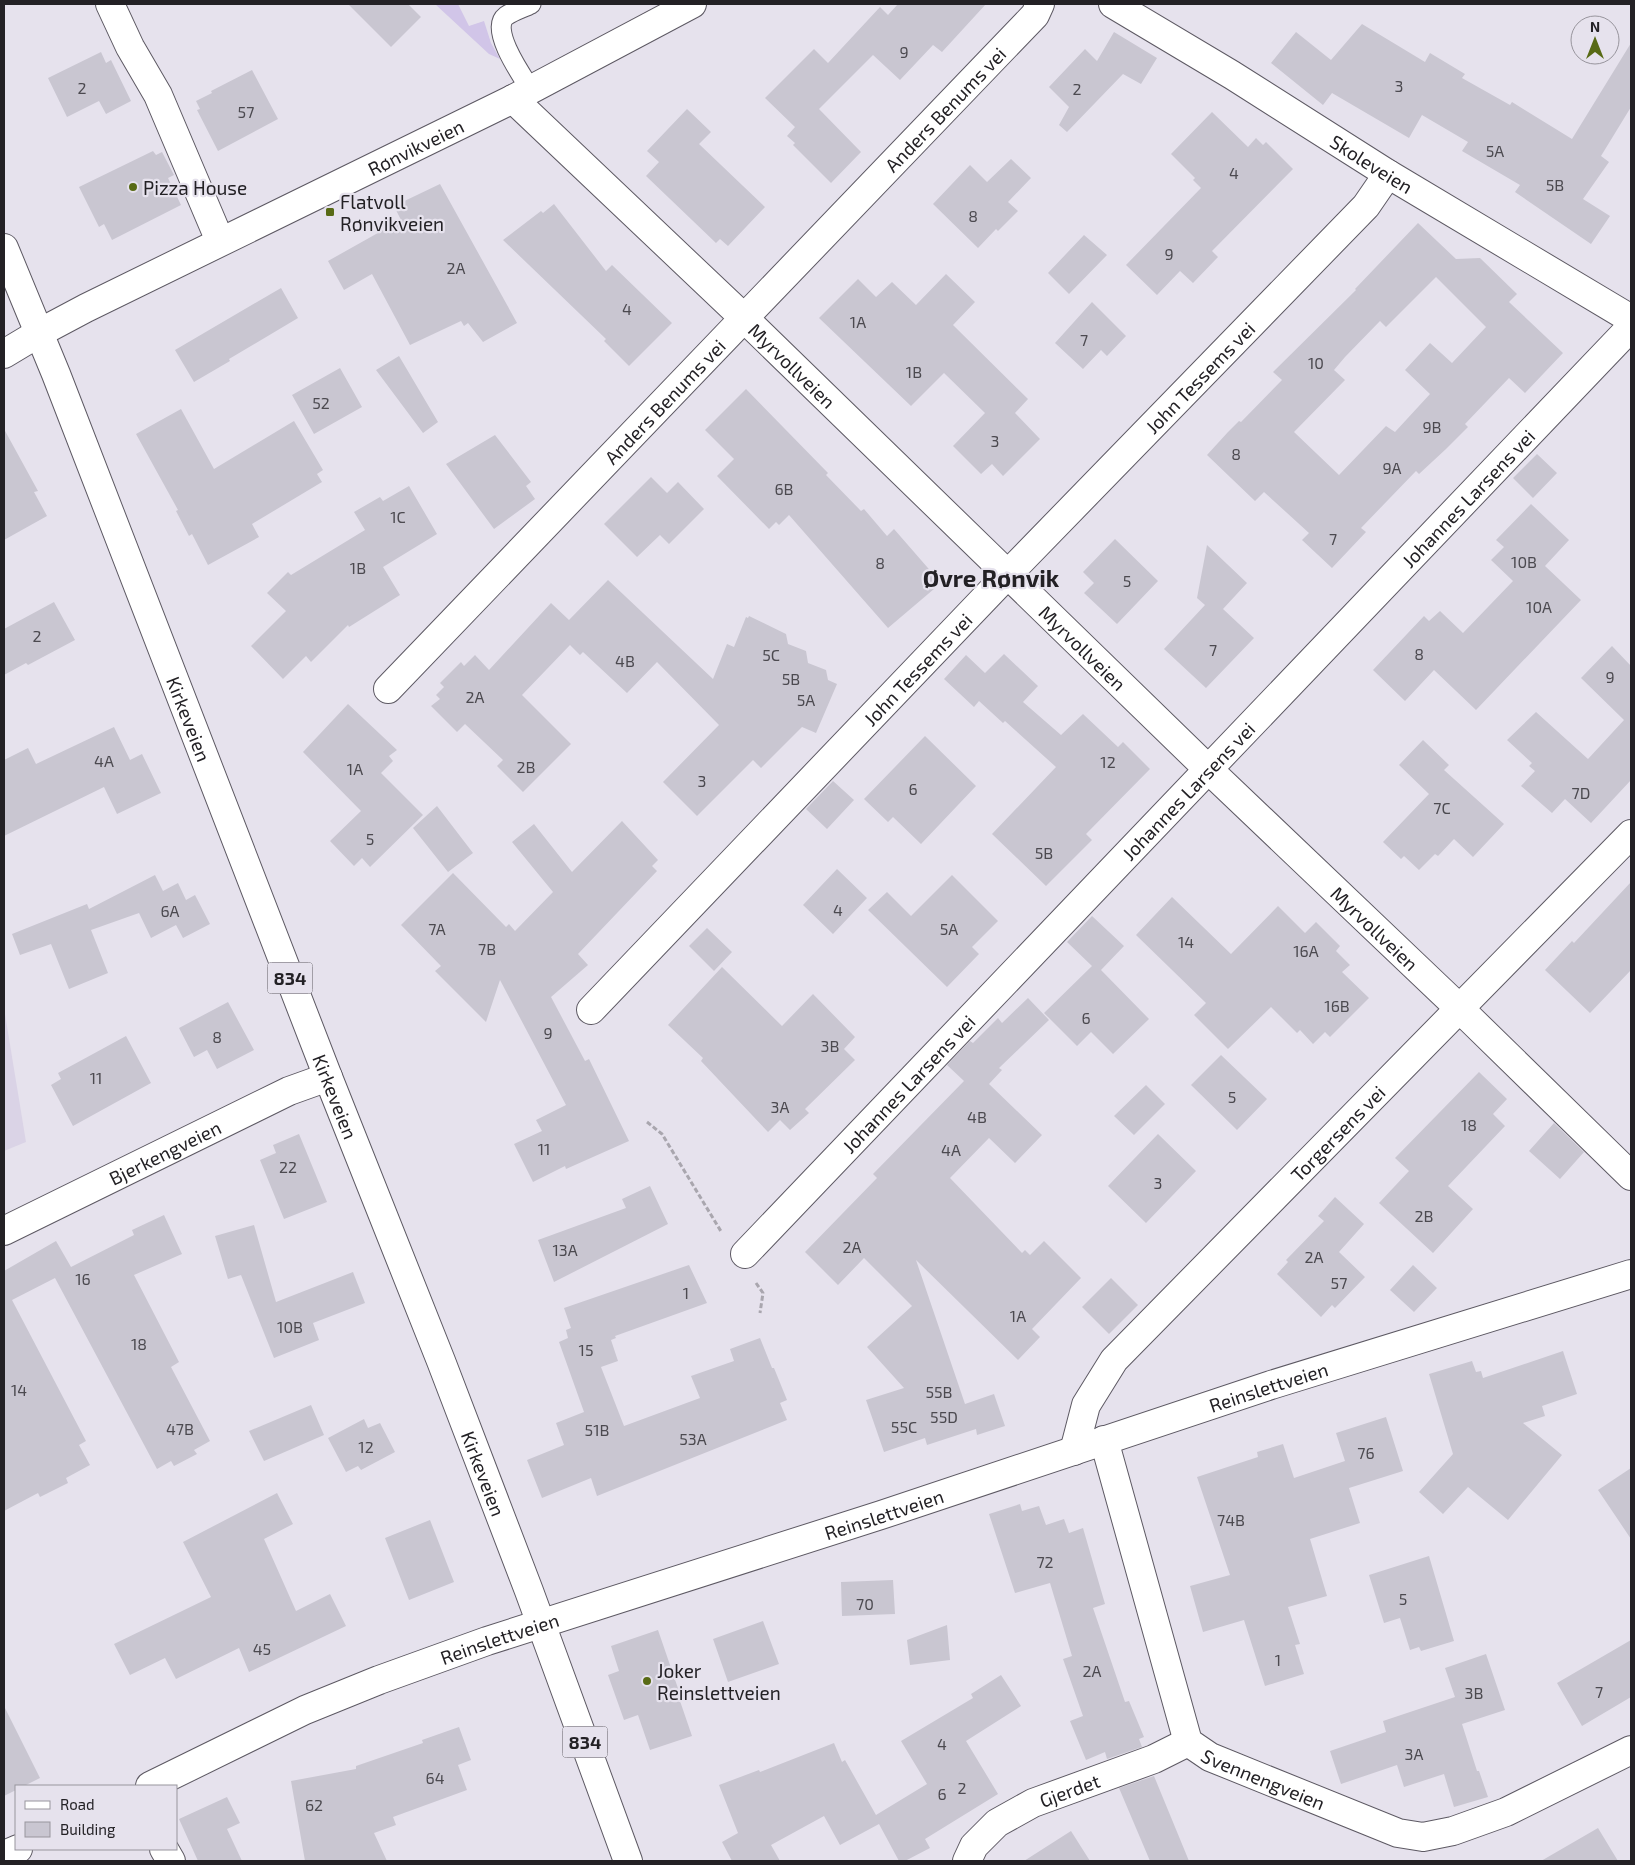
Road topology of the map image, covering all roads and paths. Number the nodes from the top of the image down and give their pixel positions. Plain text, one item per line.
1 (110, 4) edge
2 (531, 4) edge
3 (692, 4) edge
4 (1040, 4) edge
5 (1113, 4) edge
6 (522, 94) junction
7 (1388, 174) junction
8 (220, 241) junction
9 (4, 248) edge
10 (744, 318) junction
11 (1631, 319) edge
12 (1631, 327) edge
13 (39, 333) junction
14 (4, 354) edge
15 (1008, 574) junction
16 (388, 689) dead end
17 (1209, 770) junction
18 (1631, 834) edge
19 (1459, 1008) junction
20 (591, 1010) dead end
21 (328, 1077) junction
22 (647, 1122) dead end
23 (1631, 1176) edge
24 (4, 1231) edge
25 (724, 1236) dead end
26 (745, 1254) dead end
27 (1631, 1274) edge
28 (754, 1279) dead end
29 (760, 1313) dead end
30 (1104, 1440) junction
31 (1074, 1451) junction
32 (540, 1623) junction
33 (1188, 1742) junction
34 (1631, 1750) edge
35 (152, 1785) edge
36 (16, 1850) edge
37 (165, 1850) edge
38 (4, 1855) edge
39 (171, 1861) edge
40 (628, 1861) edge
41 (967, 1861) edge

1 - 8 street
2 - 6 lane
3 - 6 street, Rønvikveien
4 - 10 street, Anders Benums vei
5 - 7 street, Skoleveien
6 - 8 street, Rønvikveien
6 - 10 street, Myrvollveien
7 - 11 street, Skoleveien
7 - 15 street, John Tessems vei
8 - 13 street, Rønvikveien
9 - 13 street, 834
10 - 15 street, Myrvollveien
10 - 16 street, Anders Benums vei
12 - 17 street, Johannes Larsens vei
13 - 14 street, Rønvikveien
13 - 21 street, Kirkeveien / 834
15 - 17 street, Myrvollveien
15 - 20 street, John Tessems vei
17 - 19 street, Myrvollveien
17 - 26 street, Johannes Larsens vei
18 - 19 street, Torgersens vei
19 - 23 street, Myrvollveien
19 - 31 street, Torgersens vei
21 - 24 street, Bjerkengveien
21 - 32 street, Kirkeveien / 834
22 - 25 path
27 - 30 street, Reinslettveien
28 - 29 path
30 - 31 street, Reinslettveien
30 - 33 street, Svennengveien
31 - 32 street, Reinslettveien
32 - 35 street, Reinslettveien
32 - 40 street, Kirkeveien / 834
33 - 34 street, Svennengveien
33 - 41 street, Gjerdet
36 - 38 street
37 - 39 street

